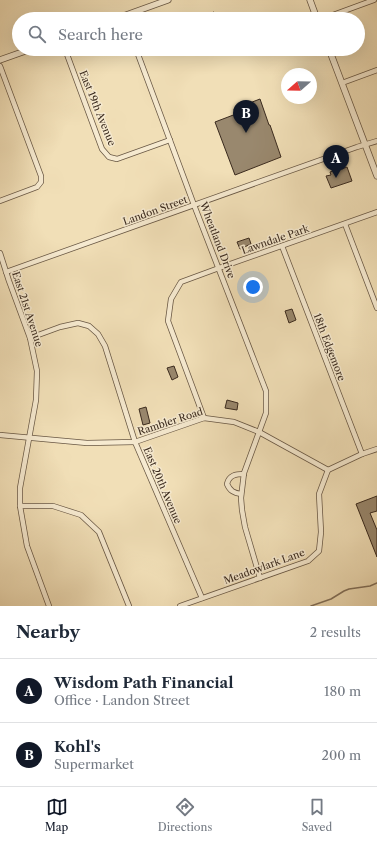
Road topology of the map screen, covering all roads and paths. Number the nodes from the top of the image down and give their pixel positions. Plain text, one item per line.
1 (168, 0) edge
2 (310, 0) edge
3 (374, 0) edge
4 (137, 12) edge
5 (314, 12) edge
6 (341, 12) edge
7 (12, 56) edge
8 (68, 56) edge
9 (139, 56) edge
10 (332, 56) edge
11 (0, 60) edge
12 (0, 66) edge
13 (377, 70) edge
14 (342, 83) junction
15 (170, 140) junction
16 (377, 141) edge
17 (365, 145) junction
18 (377, 176) edge
19 (0, 201) edge
20 (194, 205) junction
21 (377, 212) edge
22 (345, 224) junction
23 (282, 246) junction
24 (0, 253) edge
25 (219, 268) junction
26 (6, 272) junction
27 (377, 308) edge
28 (30, 338) junction
29 (204, 418) junction
30 (259, 432) junction
31 (0, 435) edge
32 (29, 438) junction
33 (134, 442) junction
34 (377, 449) edge
35 (362, 454) junction
36 (328, 470) junction
37 (244, 474) junction
38 (241, 494) junction
39 (20, 506) junction
40 (260, 578) junction
41 (202, 598) junction
42 (49, 606) edge
43 (129, 606) edge
44 (180, 606) edge

1 - 4 street
2 - 5 street
3 - 6 street
7 - 11 street
8 - 15 street, East 19th Avenue
9 - 15 street, Wheatland Drive
10 - 14 street
12 - 19 street
13 - 14 street
14 - 17 street
15 - 20 street, Wheatland Drive
16 - 17 street, Landon Street
17 - 18 street
17 - 20 street, Landon Street
20 - 25 street, Wheatland Drive
20 - 26 street, Landon Street
21 - 22 street, Lawndale Park
22 - 23 street, Lawndale Park
22 - 27 street
23 - 25 street, Lawndale Park
23 - 35 street, 18th Edgemore
24 - 26 street, East 21st Avenue
25 - 29 street, Lawndale Park
25 - 30 street, Wheatland Drive
26 - 28 street, East 21st Avenue
28 - 32 street, East 21st Avenue
28 - 33 street, East 20th Avenue
29 - 30 street, Rambler Road
29 - 33 street, Rambler Road
30 - 36 street, Rambler Road
30 - 37 street, Wheatland Drive
31 - 32 street, Rambler Road
32 - 33 street, Rambler Road
32 - 39 street, East 21st Avenue
33 - 41 street, East 20th Avenue
34 - 35 street
35 - 36 street
36 - 40 street, Meadowlark Lane
37 - 38 street, Wheatland Drive
37 - 38 street
38 - 40 street, Wheatland Drive
39 - 42 street, East 21st Avenue
39 - 43 street
40 - 41 street, Meadowlark Lane
41 - 44 street, Meadowlark Lane

